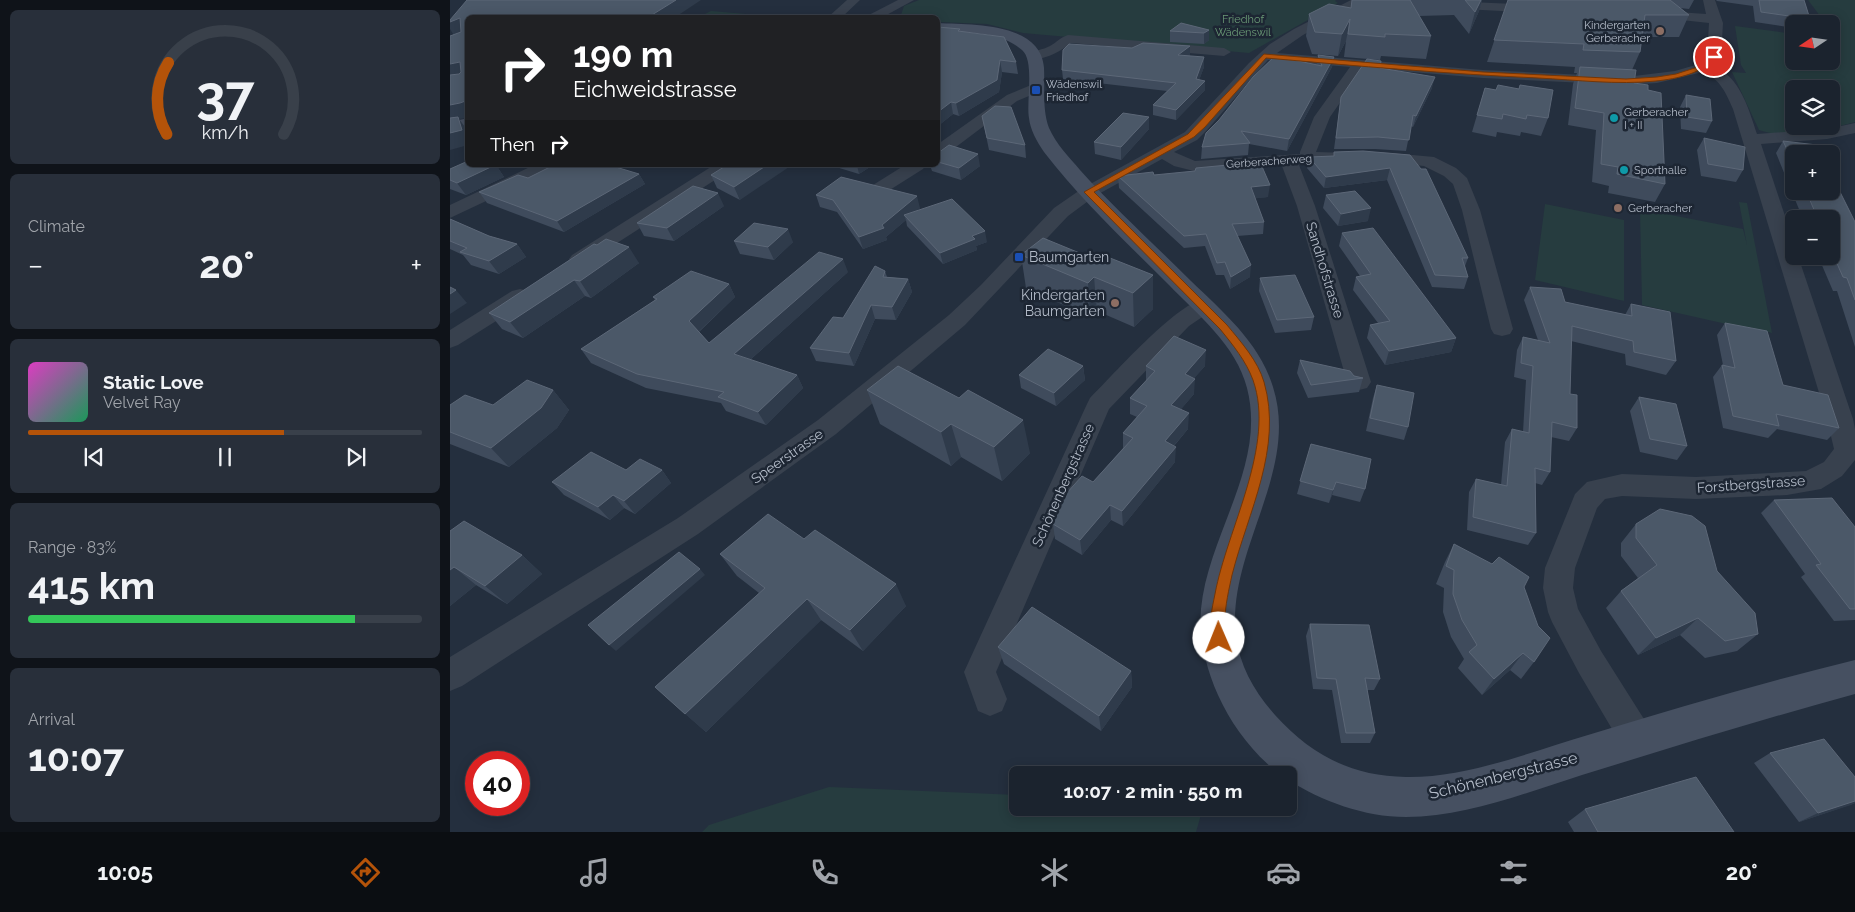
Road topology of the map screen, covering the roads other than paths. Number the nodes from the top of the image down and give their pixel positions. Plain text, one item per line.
1 (854, 0) edge
2 (908, 0) edge
3 (1368, 0) edge
4 (1709, 0) edge
5 (1434, 4) dead end
6 (1532, 4) edge
7 (1553, 9) edge
8 (1643, 13) edge
9 (836, 15) edge
10 (876, 15) edge
11 (1713, 18) junction
12 (940, 27) edge
13 (1224, 52) dead end
14 (1035, 56) junction
15 (1264, 56) junction
16 (1360, 64) junction
17 (1704, 67) junction
18 (1036, 88) junction
19 (465, 124) edge
20 (450, 128) edge
21 (1855, 128) edge
22 (1750, 140) junction
23 (940, 151) edge
24 (1161, 152) junction
25 (1310, 158) junction
26 (1288, 159) junction
27 (544, 167) edge
28 (723, 167) edge
29 (914, 167) edge
30 (879, 189) edge
31 (1089, 192) junction
32 (450, 212) edge
33 (559, 271) edge
34 (534, 287) edge
35 (1203, 306) junction
36 (1502, 329) dead end
37 (450, 340) edge
38 (1359, 382) edge
39 (450, 675) edge
40 (1855, 677) edge
41 (990, 699) dead end
42 (1637, 739) junction

1 - 9 street
2 - 10 street
3 - 15 street, Speerstrasse
4 - 11 street
5 - 6 street
6 - 7 street
8 - 11 street
11 - 17 street
12 - 14 street
13 - 14 street
14 - 18 street, Schönenbergstrasse
15 - 16 street
15 - 24 street, Speerstrasse
16 - 17 street
16 - 25 street
17 - 22 street, Forstbergstrasse
18 - 23 street
18 - 31 street, Schönenbergstrasse
19 - 20 street
21 - 22 street
22 - 42 street, Forstbergstrasse
24 - 26 street, Gerberacherweg
24 - 31 street, Speerstrasse
25 - 26 street, Gerberacherweg
25 - 36 street, Gerberacherweg
26 - 38 street, Sandhofstrasse
27 - 32 street
28 - 33 street
29 - 30 street
31 - 35 street, Schönenbergstrasse
31 - 39 street, Speerstrasse
34 - 37 street
35 - 41 street, Schönenbergstrasse
35 - 42 street, Schönenbergstrasse
40 - 42 street, Schönenbergstrasse

